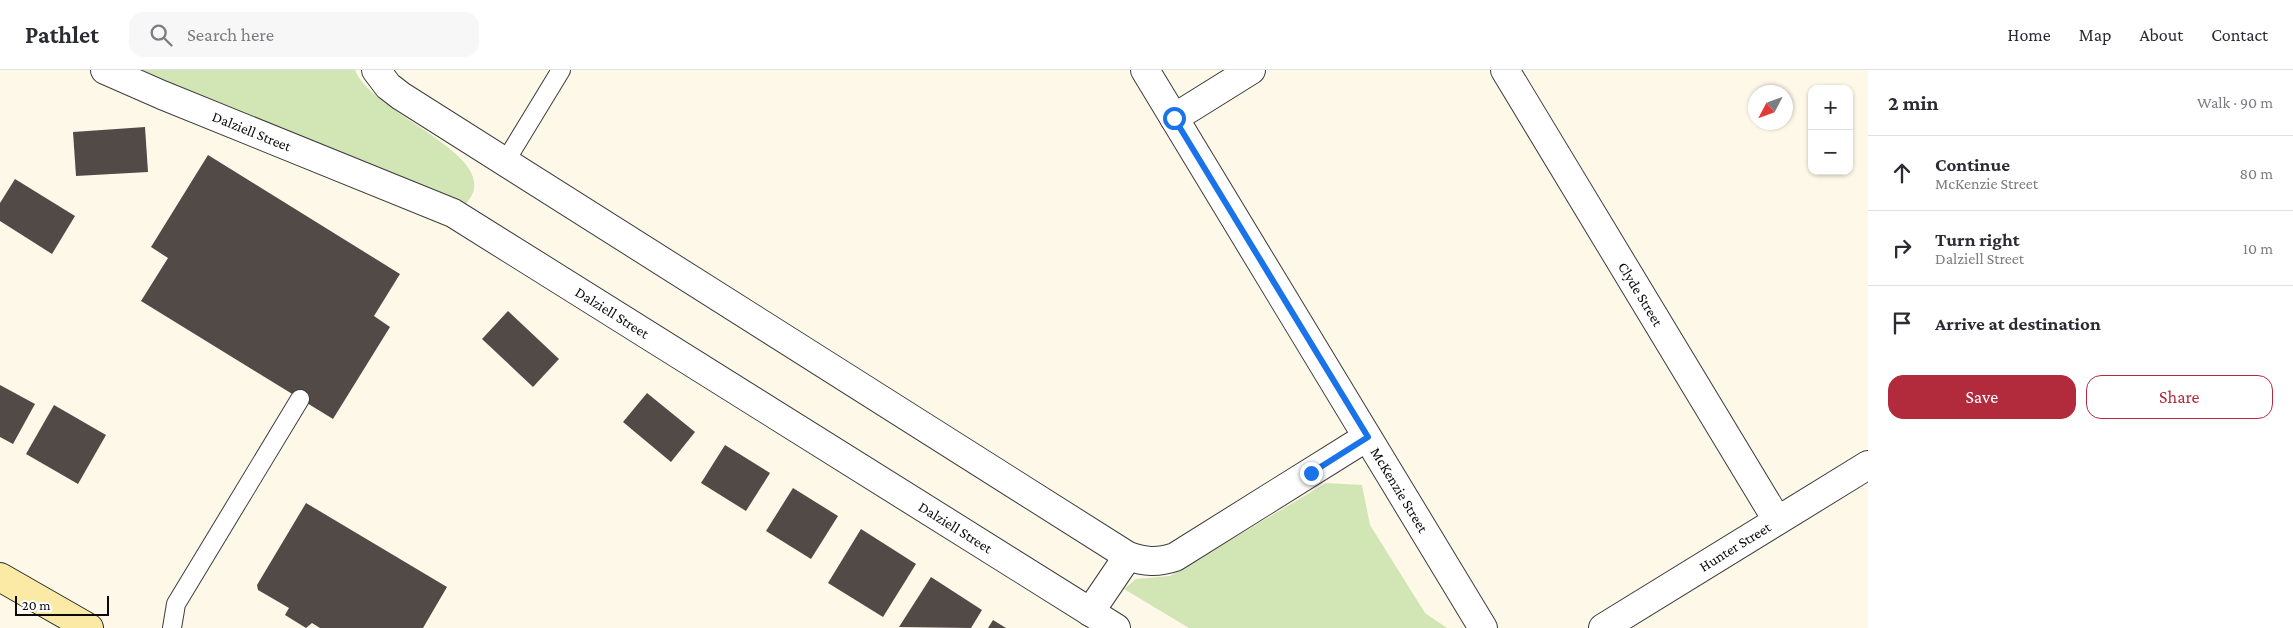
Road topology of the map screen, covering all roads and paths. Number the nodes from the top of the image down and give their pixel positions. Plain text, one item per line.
1 (105, 70) edge
2 (376, 70) edge
3 (561, 70) edge
4 (1145, 70) edge
5 (1251, 70) edge
6 (1505, 70) edge
7 (1174, 118) junction
8 (505, 162) junction
9 (300, 399) dead end
10 (1368, 437) junction
11 (1868, 465) edge
12 (1777, 520) junction
13 (1128, 556) junction
14 (0, 577) edge
15 (1090, 612) junction
16 (89, 628) edge
17 (172, 628) edge
18 (1116, 628) edge
19 (1483, 628) edge
20 (1603, 628) edge

1 - 15 street, Dalziell Street
2 - 8 street
3 - 8 lane
4 - 7 street, McKenzie Street
5 - 7 street
6 - 12 street, Clyde Street
7 - 10 street, McKenzie Street
8 - 13 street
9 - 17 lane
10 - 13 street
10 - 19 street, McKenzie Street
11 - 12 street, Hunter Street
12 - 20 street, Hunter Street
13 - 15 street
14 - 16 main road
15 - 18 street, Dalziell Street

